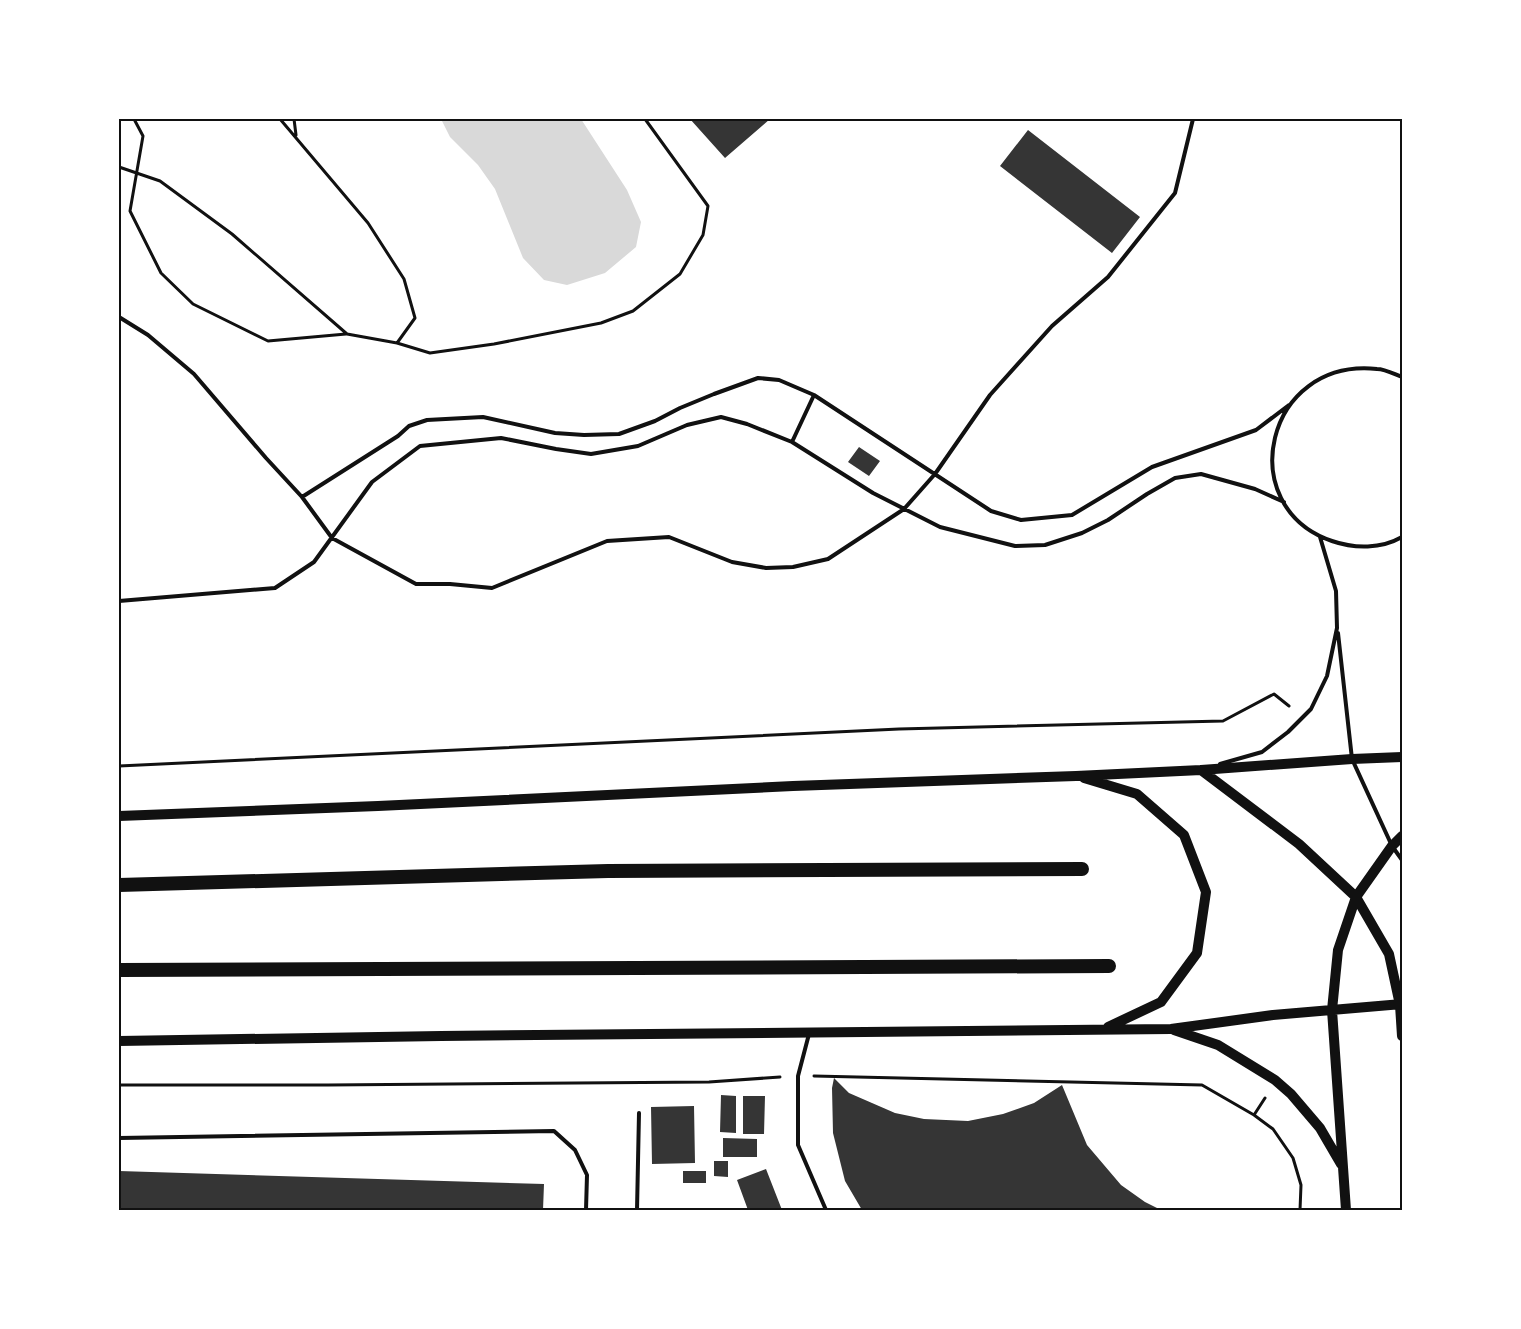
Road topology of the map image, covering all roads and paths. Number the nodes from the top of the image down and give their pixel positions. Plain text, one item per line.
1 (134, 119) edge
2 (280, 119) edge
3 (294, 119) edge
4 (645, 119) edge
5 (1193, 119) edge
6 (296, 137) junction
7 (119, 167) edge
8 (119, 317) edge
9 (347, 334) junction
10 (396, 343) junction
11 (1402, 377) edge
12 (814, 396) junction
13 (1289, 405) junction
14 (792, 442) junction
15 (935, 474) junction
16 (302, 496) junction
17 (1284, 502) junction
18 (904, 508) junction
19 (1320, 537) junction
20 (1402, 537) edge
21 (332, 538) junction
22 (119, 601) edge
23 (1337, 628) junction
24 (1303, 717) junction
25 (1402, 757) edge
26 (1352, 759) junction
27 (119, 766) edge
28 (1201, 770) junction
29 (1076, 776) junction
30 (119, 816) edge
31 (1402, 836) edge
32 (1392, 846) junction
33 (1402, 860) edge
34 (1082, 869) dead end
35 (119, 885) edge
36 (1356, 897) junction
37 (1109, 966) dead end
38 (119, 970) edge
39 (1401, 1005) edge
40 (1332, 1010) junction
41 (1105, 1029) junction
42 (1171, 1029) junction
43 (809, 1032) junction
44 (1402, 1036) edge
45 (119, 1042) edge
46 (798, 1076) junction
47 (1275, 1080) junction
48 (119, 1085) edge
49 (639, 1113) dead end
50 (1254, 1115) junction
51 (119, 1138) edge
52 (1342, 1167) junction
53 (586, 1210) edge
54 (637, 1210) edge
55 (826, 1210) edge
56 (1300, 1210) edge
57 (1346, 1210) edge

1 - 9 path
2 - 6 path
3 - 6 path
4 - 10 path
5 - 15 lane
6 - 10 path
7 - 9 path
8 - 16 lane
9 - 10 path
11 - 13 lane
12 - 14 lane
12 - 15 lane
12 - 16 lane
13 - 15 lane
13 - 17 lane
14 - 18 lane
14 - 21 lane
15 - 18 lane
16 - 21 lane
17 - 18 lane
17 - 19 lane
18 - 21 lane
19 - 20 lane
19 - 23 lane
21 - 22 lane
23 - 24 lane
23 - 26 lane
24 - 27 path
24 - 28 lane
25 - 26 main road
26 - 28 main road
26 - 32 lane
28 - 29 main road
28 - 36 main road
29 - 30 main road
29 - 41 main road
31 - 32 main road
32 - 33 lane
32 - 36 main road
34 - 35 highway
36 - 39 main road
36 - 40 main road
37 - 38 highway
39 - 40 main road
39 - 44 main road
40 - 42 main road
40 - 52 main road
41 - 42 main road
41 - 43 main road
42 - 47 main road
43 - 45 main road
43 - 46 lane
46 - 48 path
46 - 50 path
46 - 55 lane
47 - 50 path
47 - 52 main road
49 - 54 lane
50 - 56 path
51 - 53 lane
52 - 57 main road

